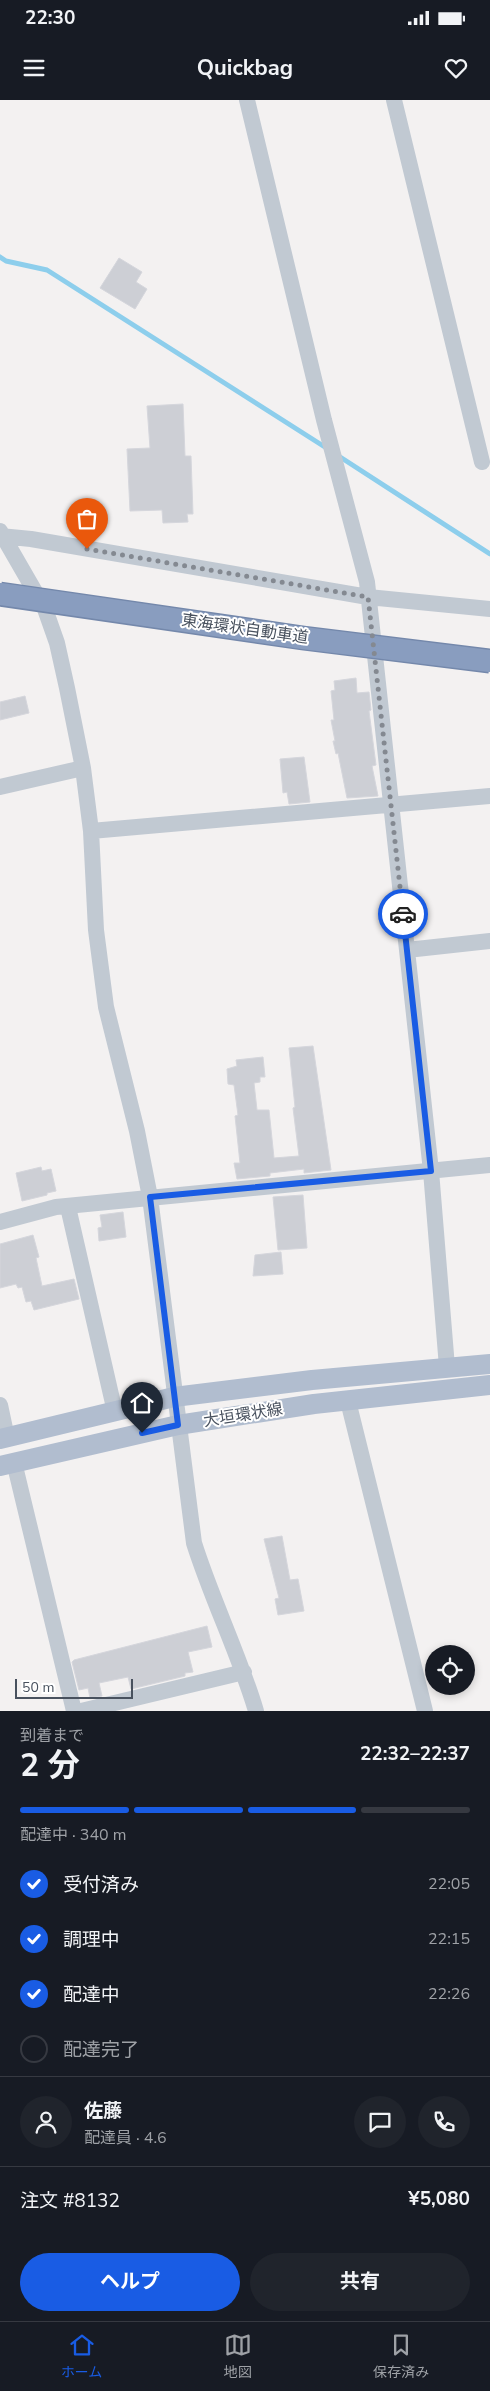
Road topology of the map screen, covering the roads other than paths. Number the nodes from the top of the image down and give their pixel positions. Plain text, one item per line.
1 (247, 100) edge
2 (394, 100) edge
3 (482, 462) dead end
4 (1, 535) edge
5 (0, 594) edge
6 (368, 597) junction
7 (490, 609) edge
8 (490, 661) edge
9 (83, 768) junction
10 (0, 787) edge
11 (490, 796) edge
12 (391, 805) junction
13 (92, 832) junction
14 (490, 942) edge
15 (407, 950) junction
16 (490, 1165) edge
17 (431, 1171) junction
18 (150, 1197) junction
19 (68, 1207) junction
20 (0, 1222) edge
21 (490, 1364) edge
22 (447, 1368) junction
23 (490, 1385) edge
24 (174, 1397) junction
25 (348, 1400) junction
26 (0, 1405) edge
27 (114, 1412) junction
28 (178, 1425) junction
29 (4, 1438) edge
30 (7, 1464) edge
31 (244, 1672) junction
32 (74, 1711) edge
33 (81, 1711) edge
34 (256, 1711) edge
35 (425, 1711) edge

1 - 6 street
2 - 3 street
4 - 6 street
4 - 9 street
5 - 8 highway, 東海環状自動車道, bridge
6 - 7 street
6 - 12 street
9 - 10 street
9 - 13 street
11 - 12 street
12 - 13 street
12 - 15 street
13 - 18 street
14 - 15 street
15 - 17 street
16 - 17 street
17 - 18 street
17 - 22 street
18 - 19 street
18 - 24 street
19 - 20 street
19 - 27 street
21 - 22 main road, 大垣環状線
22 - 24 main road, 大垣環状線
23 - 25 main road, 大垣環状線
24 - 27 main road, 大垣環状線
24 - 28 street
25 - 28 main road, 大垣環状線
25 - 35 street
26 - 29 street
27 - 29 main road, 大垣環状線
28 - 30 main road, 大垣環状線
28 - 31 street
30 - 32 street
31 - 33 street
31 - 34 street

